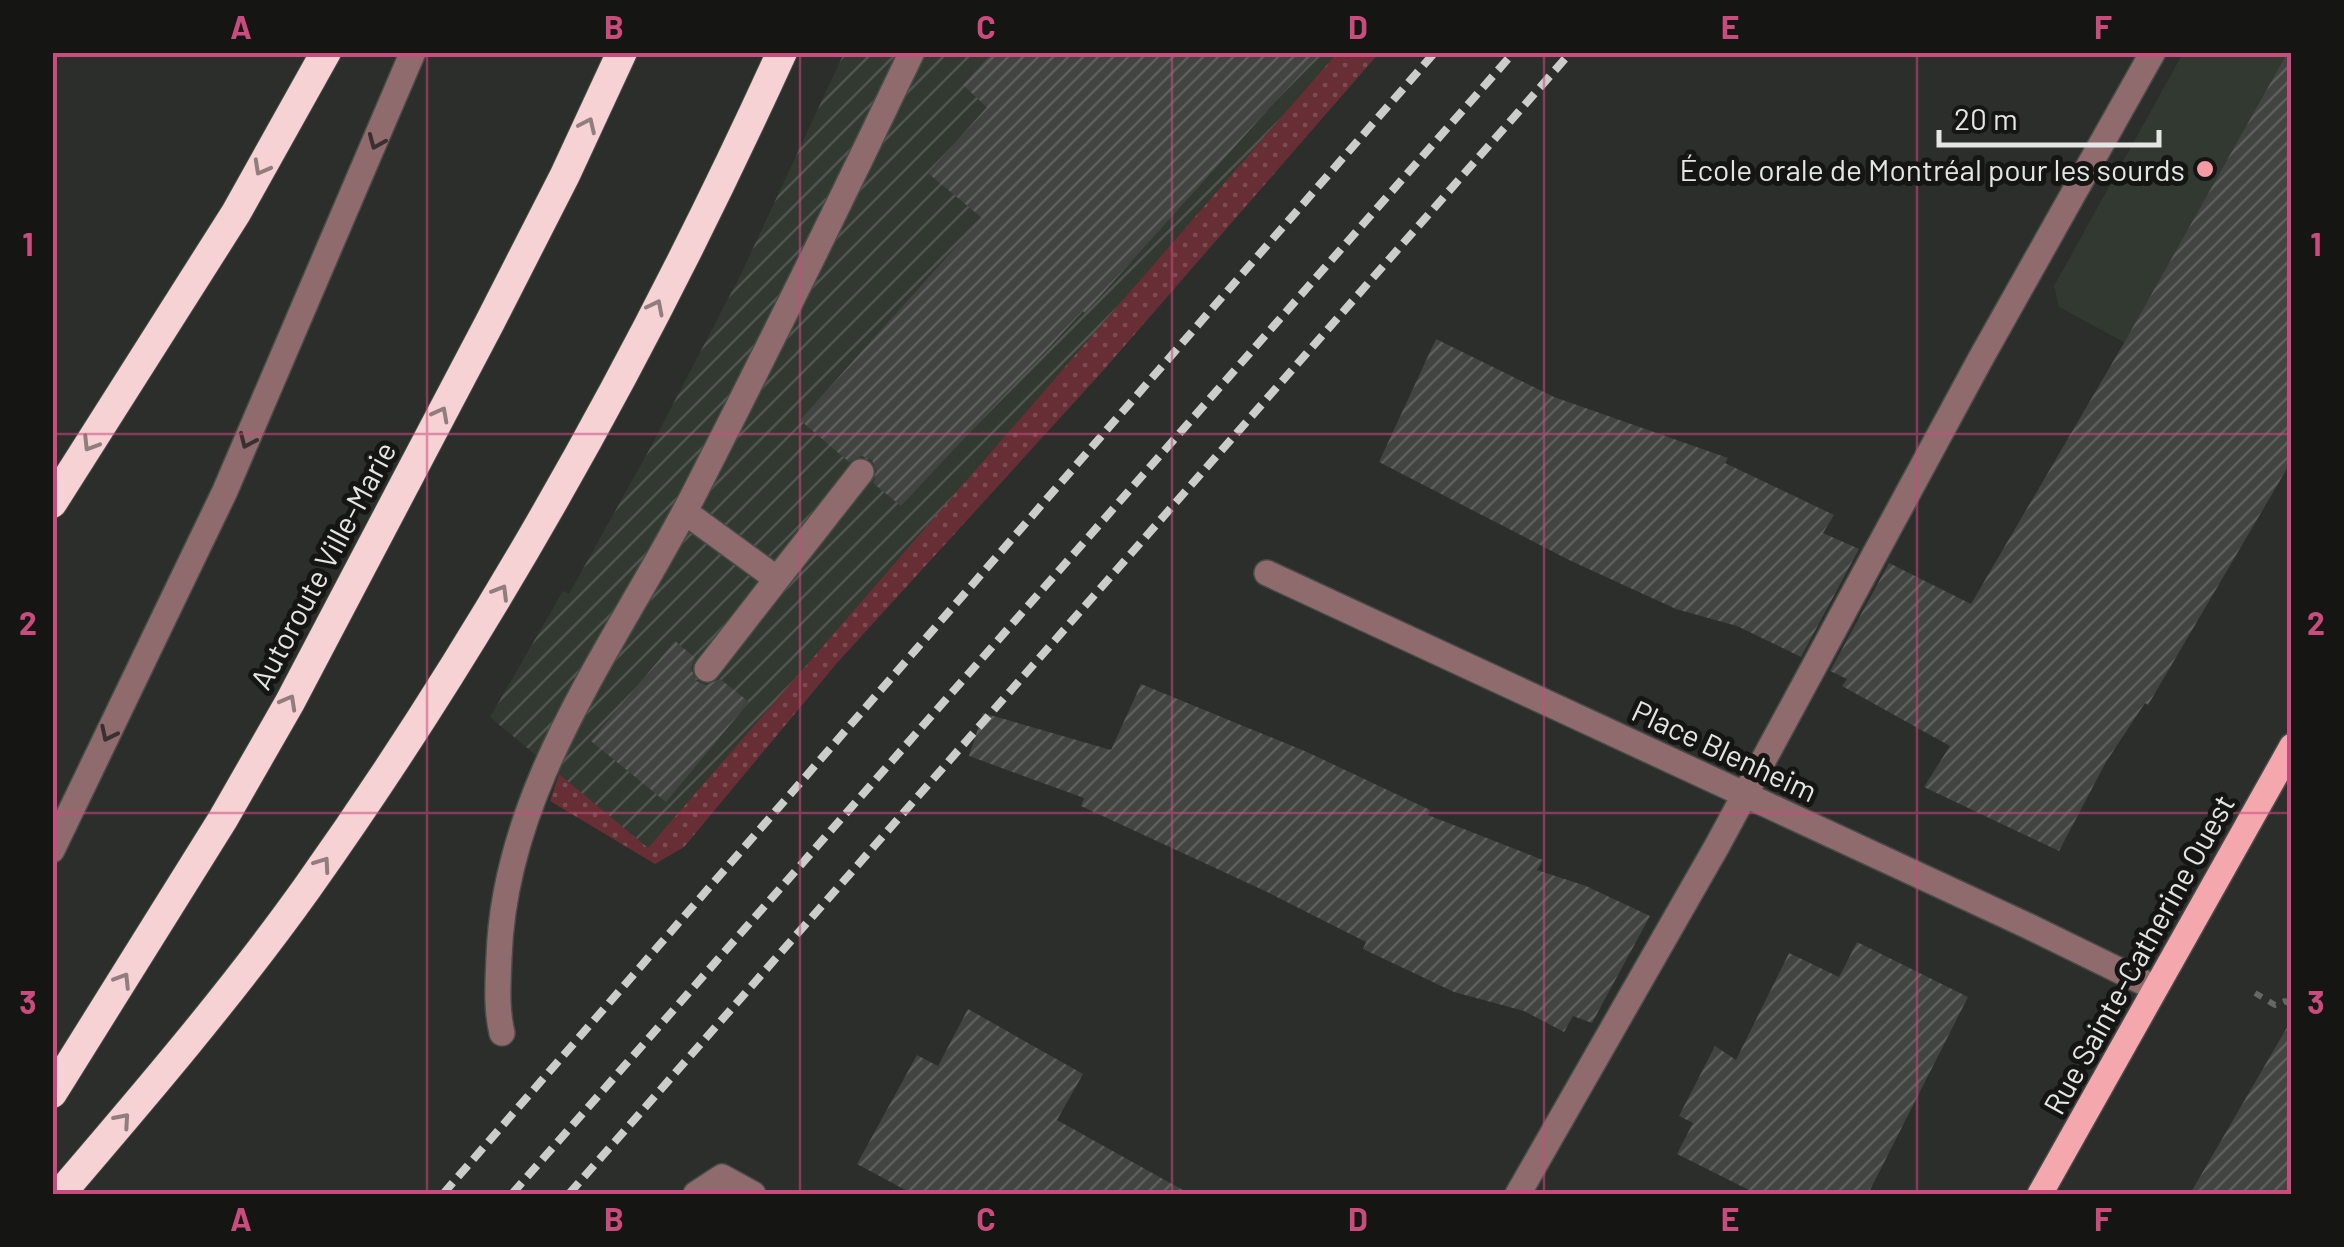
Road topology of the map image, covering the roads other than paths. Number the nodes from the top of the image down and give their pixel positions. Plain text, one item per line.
1 (326, 52) edge
2 (413, 52) edge
3 (622, 52) edge
4 (782, 52) edge
5 (912, 52) edge
6 (2153, 52) edge
7 (861, 472) dead end
8 (52, 503) edge
9 (685, 512) junction
10 (1267, 573) dead end
11 (778, 579) junction
12 (707, 669) dead end
13 (2289, 756) edge
14 (1743, 794) junction
15 (52, 850) edge
16 (2155, 988) junction
17 (502, 1033) dead end
18 (52, 1093) edge
19 (60, 1194) edge
20 (696, 1194) edge
21 (753, 1194) edge
22 (1518, 1194) edge
23 (2040, 1194) edge

1 -> 8 highway
2 -> 15 street
18 -> 3 highway, Autoroute Ville-Marie
19 -> 4 highway
5 - 9 street
6 - 14 street
7 - 11 street
9 - 11 street
9 - 17 street
10 - 14 street, Place Blenheim
11 - 12 street
13 - 16 main road, Rue Sainte-Catherine Ouest
14 - 16 street, Place Blenheim
14 - 22 street
16 - 23 main road, Rue Sainte-Catherine Ouest
20 - 21 street

